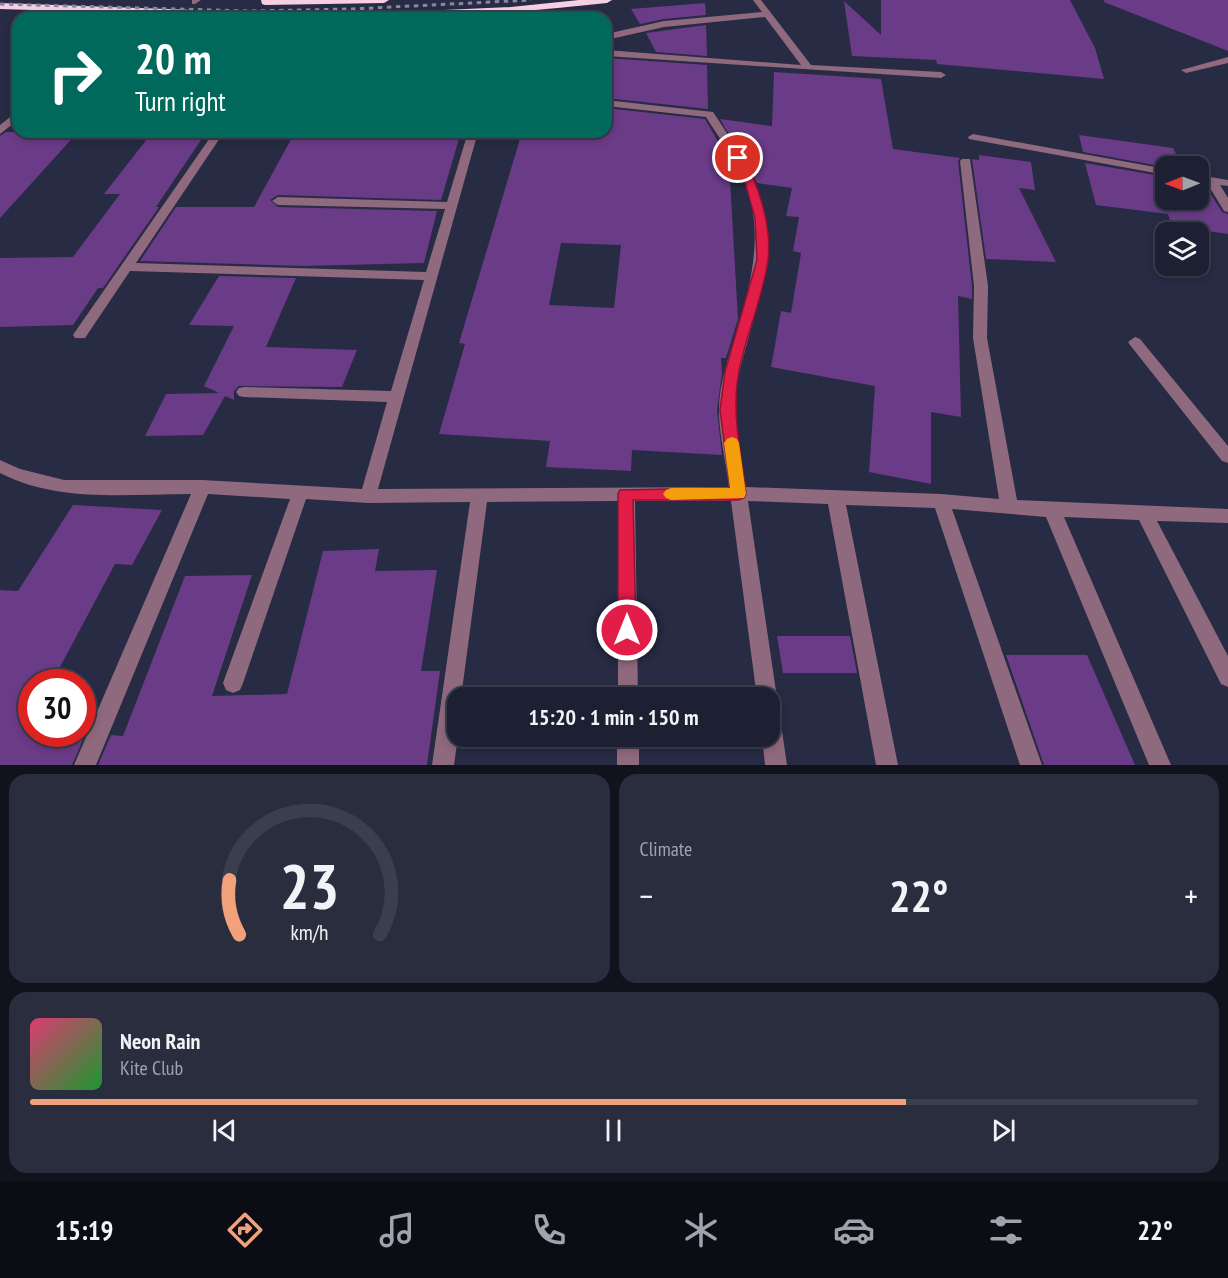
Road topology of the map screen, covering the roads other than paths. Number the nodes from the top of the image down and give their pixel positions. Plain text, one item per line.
1 (155, 0) edge
2 (384, 0) edge
3 (607, 0) edge
4 (757, 0) edge
5 (196, 1) edge
6 (278, 1) edge
7 (242, 2) dead end
8 (253, 2) dead end
9 (0, 6) edge
10 (88, 12) edge
11 (525, 12) edge
12 (768, 14) junction
13 (612, 35) edge
14 (612, 53) edge
15 (1228, 60) edge
16 (808, 68) junction
17 (1186, 70) dead end
18 (941, 75) dead end
19 (612, 105) edge
20 (12, 120) edge
21 (0, 131) edge
22 (973, 137) dead end
23 (215, 138) edge
24 (471, 138) edge
25 (966, 161) dead end
26 (1155, 170) edge
27 (1211, 180) joint
28 (1228, 183) edge
29 (278, 201) dead end
30 (452, 206) junction
31 (1228, 208) edge
32 (128, 267) junction
33 (431, 276) junction
34 (80, 335) dead end
35 (1135, 342) dead end
36 (244, 392) dead end
37 (397, 397) junction
38 (1228, 457) edge
39 (0, 466) edge
40 (202, 488) junction
41 (300, 493) junction
42 (626, 494) junction
43 (738, 494) junction
44 (368, 496) junction
45 (479, 496) junction
46 (836, 499) junction
47 (941, 501) junction
48 (1009, 505) junction
49 (1052, 510) junction
50 (1144, 512) junction
51 (1228, 516) edge
52 (1228, 677) edge
53 (233, 682) dead end
54 (452, 687) edge
55 (628, 687) edge
56 (765, 687) edge
57 (449, 747) edge
58 (628, 747) edge
59 (774, 747) edge
60 (85, 765) edge
61 (443, 765) edge
62 (628, 765) edge
63 (776, 765) edge
64 (887, 765) edge
65 (1031, 765) edge
66 (1160, 765) edge

1 - 5 highway
2 - 6 highway
3 - 11 highway
4 - 12 street
5 - 7 highway
6 - 8 highway
9 - 10 highway
12 - 13 street
12 - 16 street
14 - 16 street
15 - 17 street
16 - 18 street
19 - 43 street
20 - 21 street
22 - 26 street
23 - 32 street
24 - 30 street
25 - 48 street
27 - 28 street
27 - 31 street
29 - 30 street
30 - 33 street
32 - 33 street
32 - 34 street
33 - 37 street
35 - 38 street
36 - 37 street
37 - 44 street
39 - 40 street
40 - 41 street
40 - 60 street
41 - 44 street
41 - 53 street
42 - 43 street
42 - 45 street
42 - 55 street
43 - 46 street
43 - 56 street
44 - 45 street
45 - 54 street
46 - 47 street
46 - 64 street
47 - 48 street
47 - 65 street
48 - 49 street
49 - 50 street
49 - 66 street
50 - 51 street
50 - 52 street
57 - 61 street
58 - 62 street
59 - 63 street

